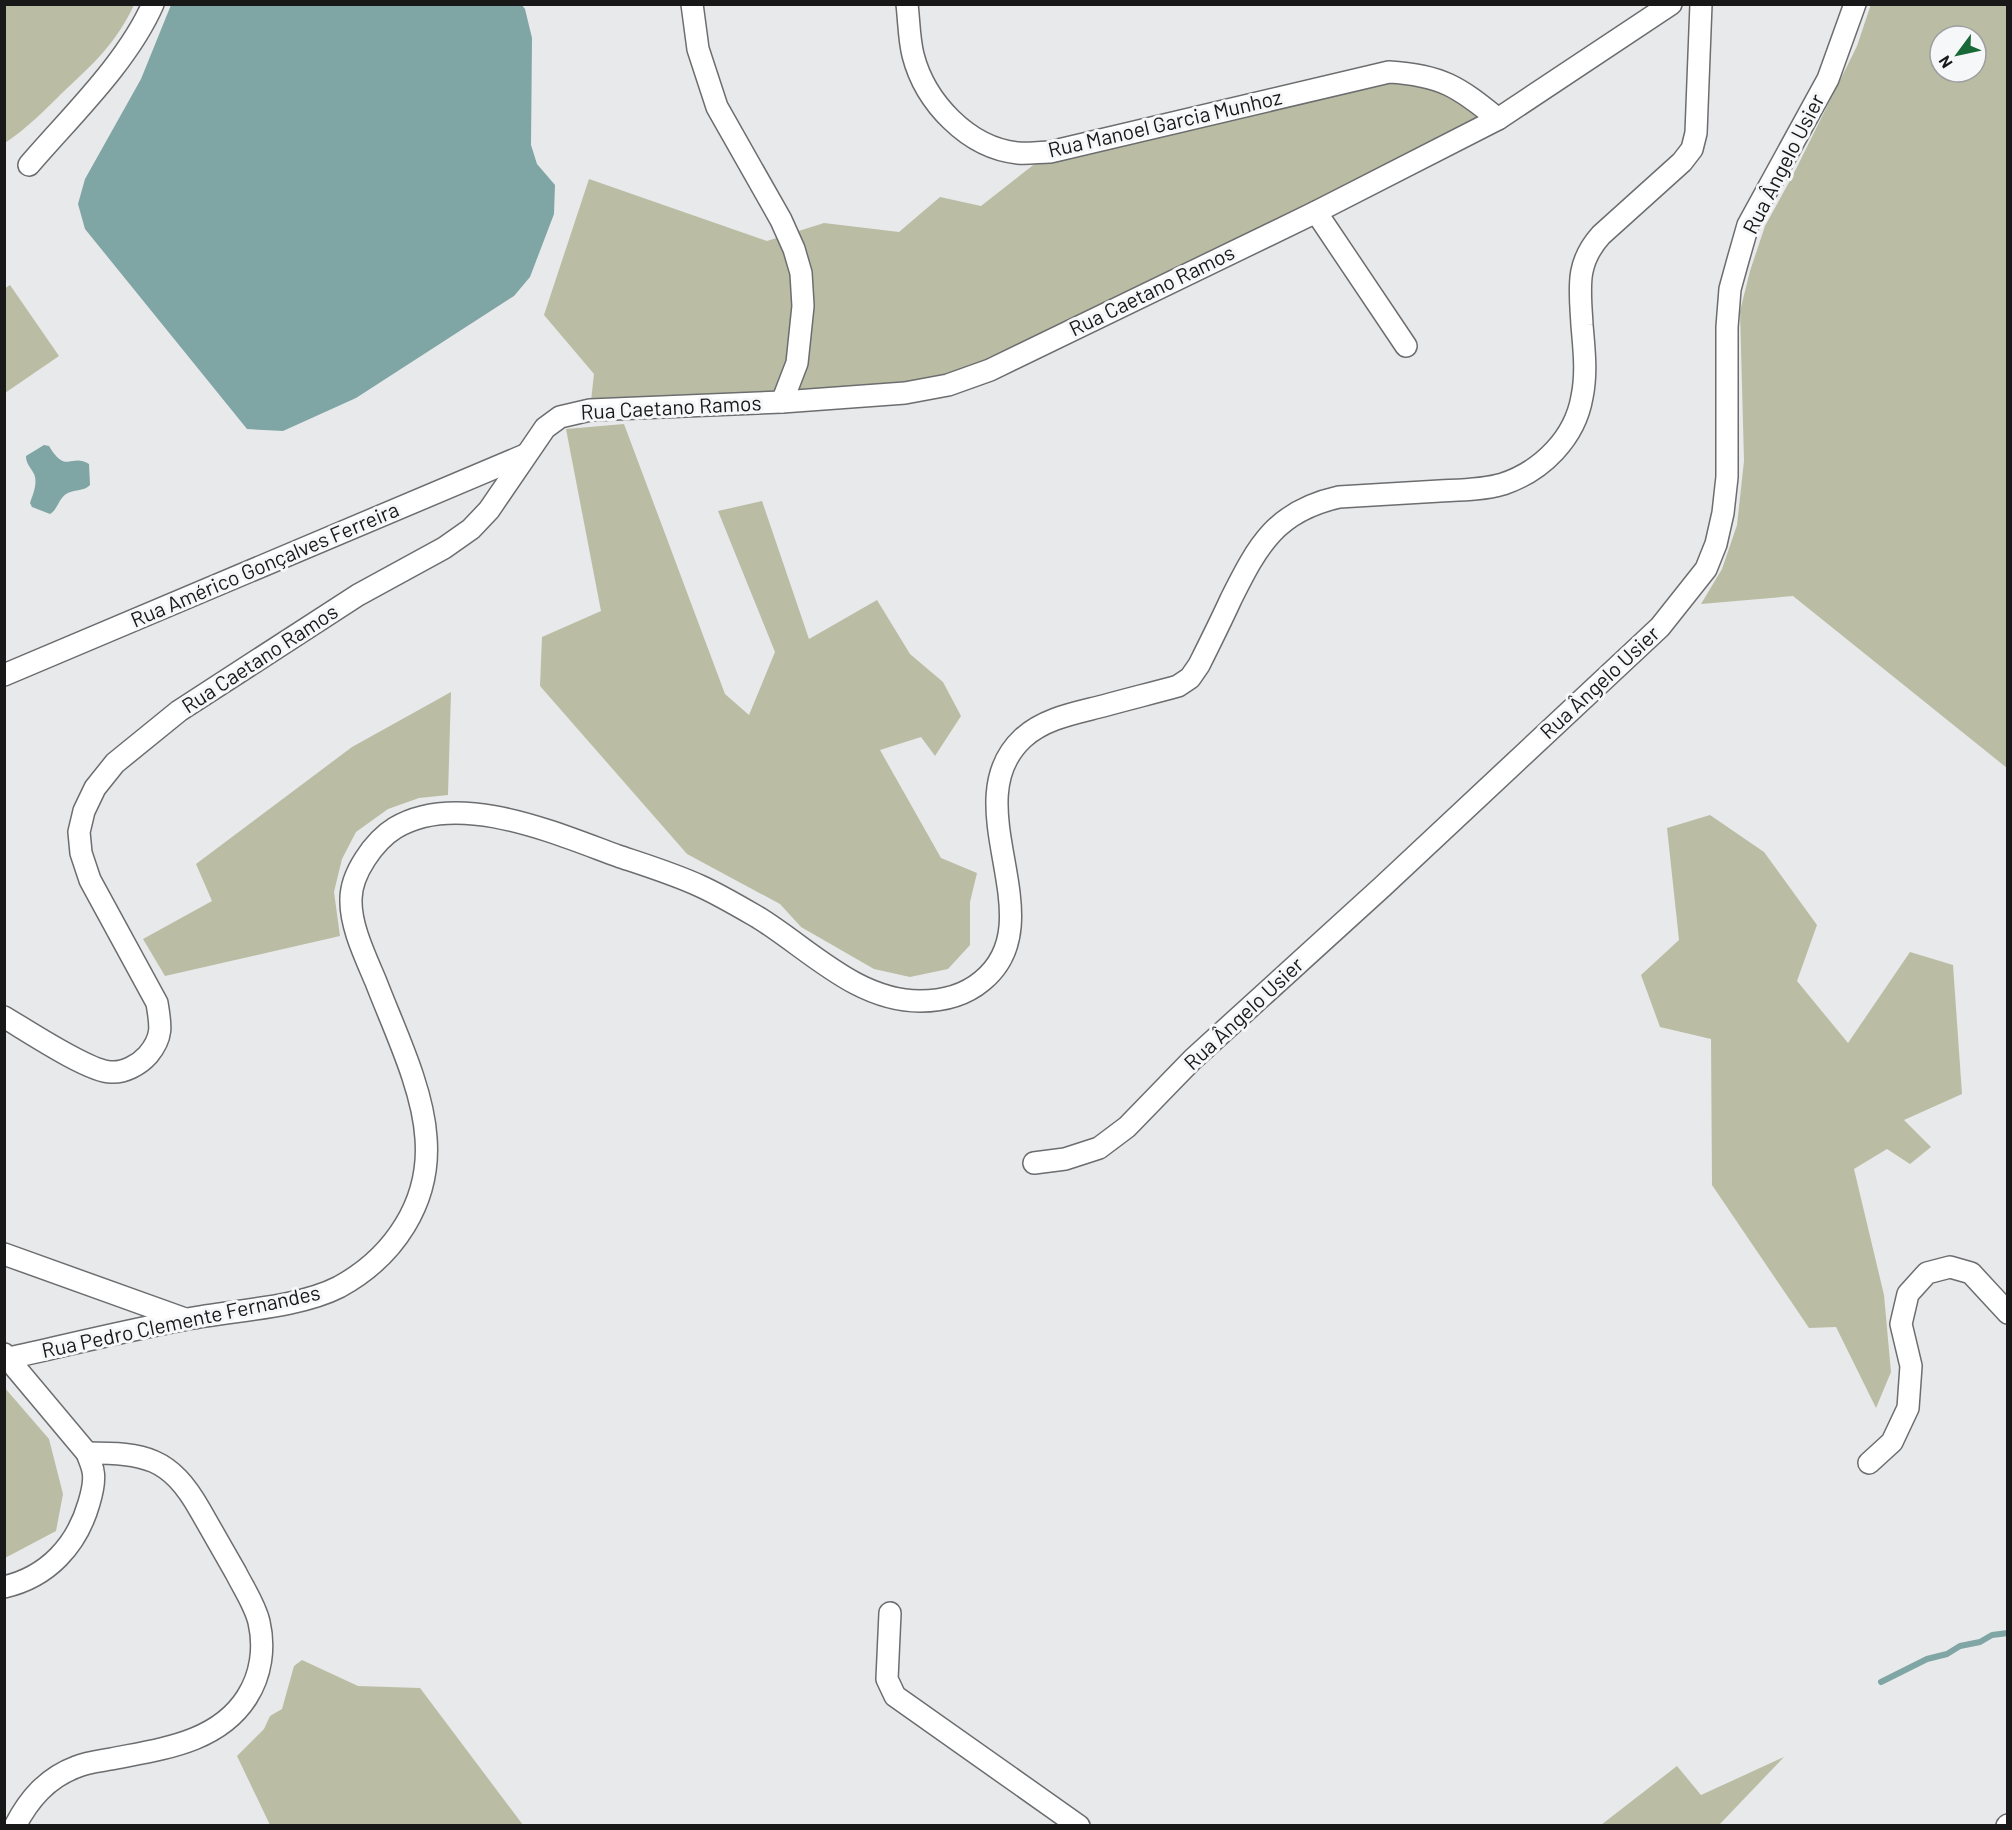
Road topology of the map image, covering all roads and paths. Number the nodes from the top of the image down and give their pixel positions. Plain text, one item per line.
1 (153, 4) edge
2 (692, 4) edge
3 (907, 4) edge
4 (1671, 4) edge
5 (1701, 4) edge
6 (1855, 4) edge
7 (1498, 119) junction
8 (29, 165) dead end
9 (1316, 212) junction
10 (1406, 346) dead end
11 (782, 402) junction
12 (525, 455) junction
13 (4, 675) edge
14 (4, 1017) edge
15 (1034, 1163) dead end
16 (4, 1254) edge
17 (2007, 1312) edge
18 (186, 1319) junction
19 (7, 1356) edge
20 (90, 1463) junction
21 (1869, 1463) dead end
22 (4, 1587) edge
23 (890, 1612) dead end
24 (15, 1826) edge
25 (1079, 1826) edge

1 - 8 street
2 - 11 street
3 - 7 street, Rua Manoel Garcia Munhoz
4 - 7 street, Rua Caetano Ramos
5 - 18 street, Rua Pedro Clemente Fernandes
6 - 15 street, Rua Ângelo Usier
7 - 9 street, Rua Caetano Ramos
9 - 10 street
9 - 11 street, Rua Caetano Ramos
11 - 12 street, Rua Caetano Ramos
12 - 13 street, Rua Américo Gonçalves Ferreira
12 - 14 street, Rua Caetano Ramos
16 - 18 street
17 - 21 street
18 - 19 street, Rua Pedro Clemente Fernandes
19 - 20 street
20 - 22 street
20 - 24 street
23 - 25 street

